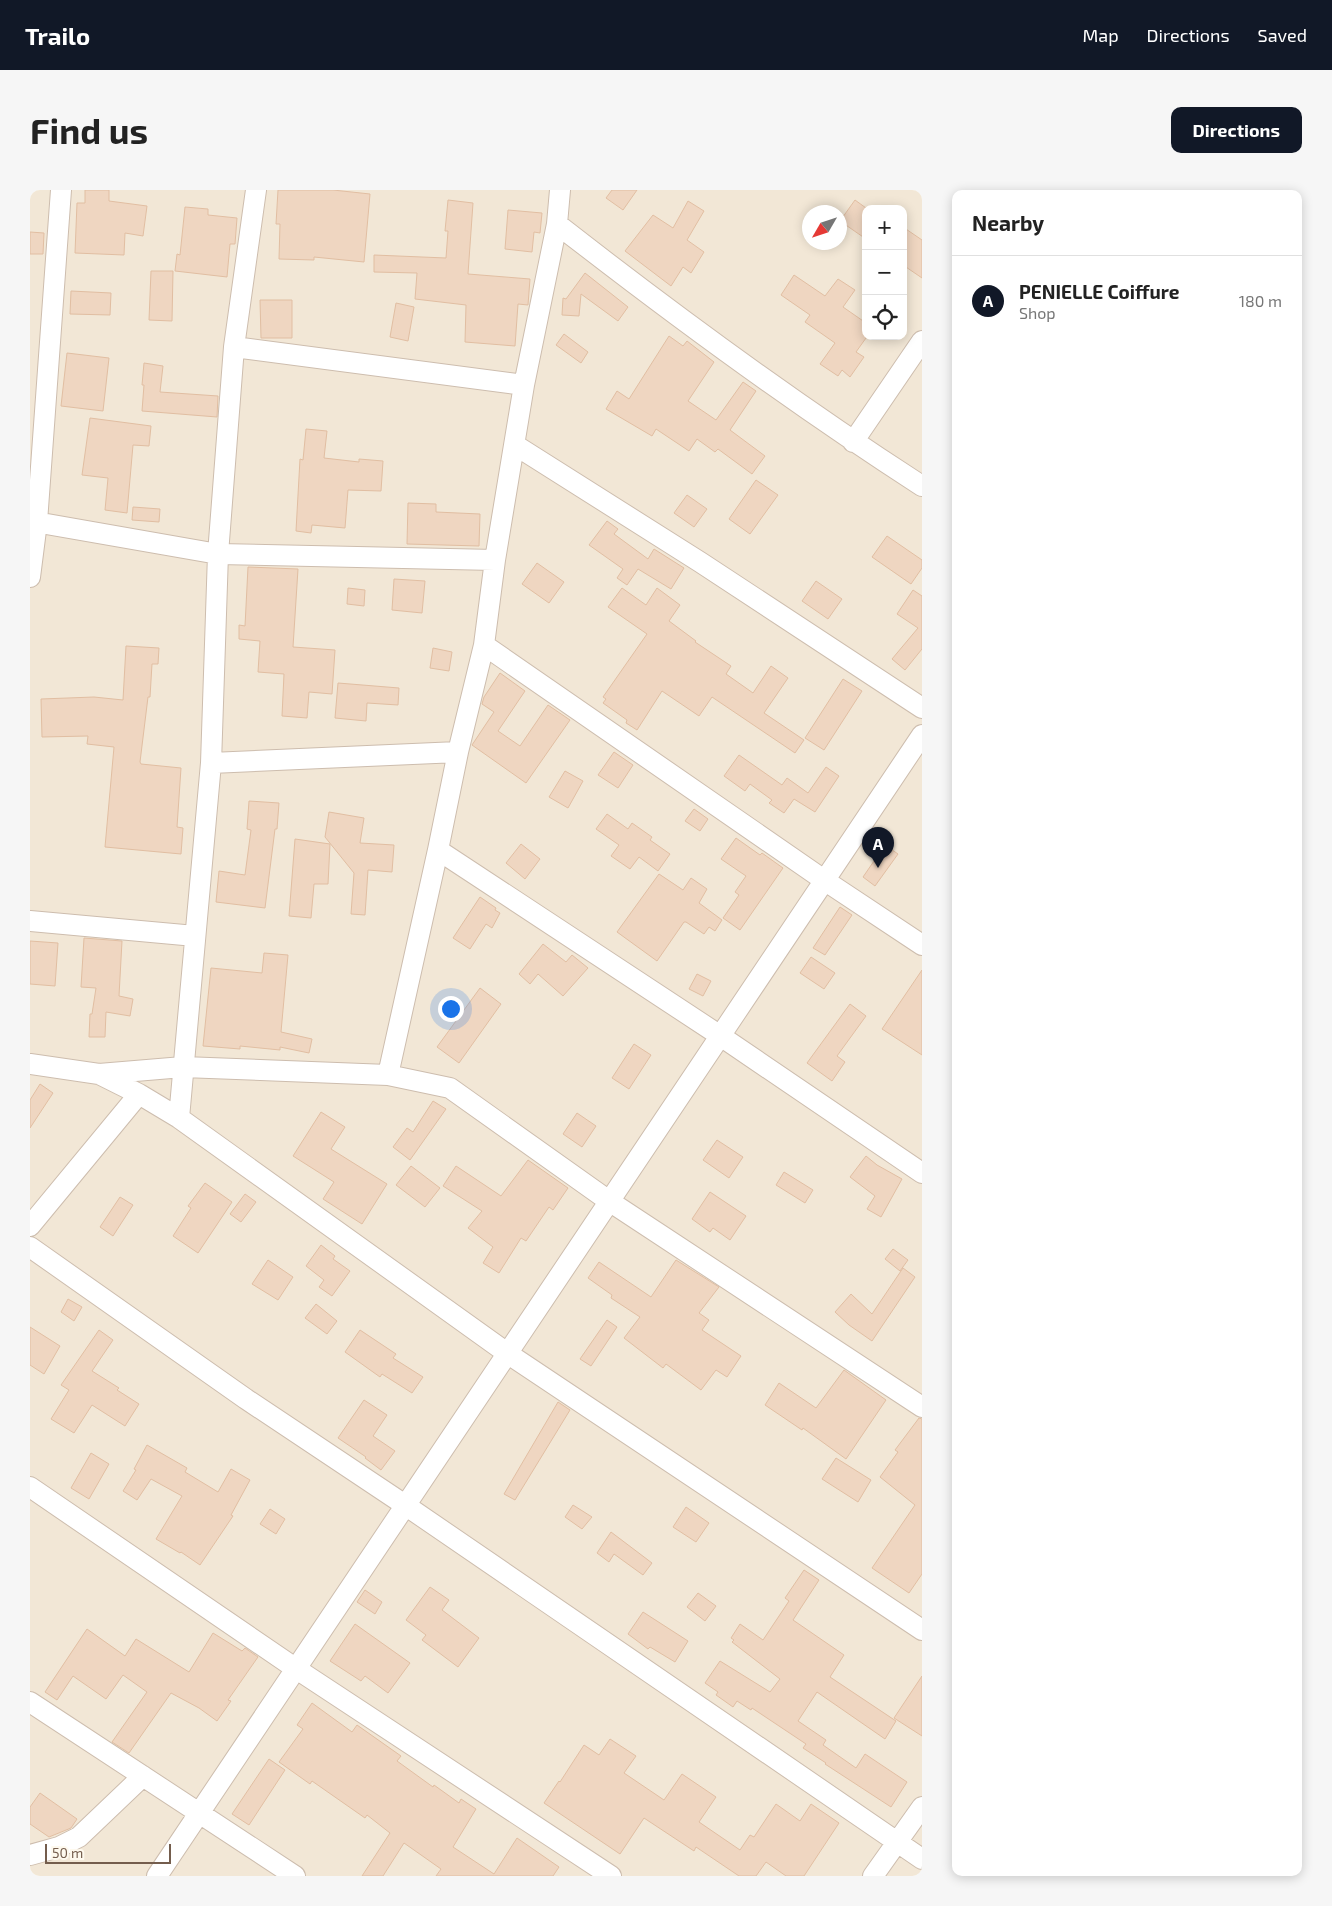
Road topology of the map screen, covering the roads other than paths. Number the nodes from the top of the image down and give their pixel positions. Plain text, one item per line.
1 (61, 190) edge
2 (256, 190) edge
3 (560, 190) edge
4 (557, 224) junction
5 (922, 341) edge
6 (234, 347) junction
7 (524, 385) junction
8 (853, 442) junction
9 (515, 445) junction
10 (922, 486) edge
11 (33, 522) edge
12 (218, 554) junction
13 (495, 560) junction
14 (30, 578) edge
15 (484, 645) junction
16 (922, 708) edge
17 (922, 735) edge
18 (458, 752) junction
19 (211, 762) junction
20 (438, 850) junction
21 (824, 880) junction
22 (30, 921) edge
23 (195, 936) junction
24 (922, 945) edge
25 (719, 1035) junction
26 (30, 1064) edge
27 (184, 1067) junction
28 (99, 1074) junction
29 (388, 1075) junction
30 (139, 1094) junction
31 (179, 1118) junction
32 (922, 1173) edge
33 (609, 1201) junction
34 (30, 1226) edge
35 (30, 1247) edge
36 (506, 1353) junction
37 (922, 1407) edge
38 (30, 1487) edge
39 (405, 1505) junction
40 (922, 1630) edge
41 (295, 1668) junction
42 (30, 1702) edge
43 (143, 1776) junction
44 (922, 1807) edge
45 (200, 1814) junction
46 (898, 1842) junction
47 (30, 1855) edge
48 (922, 1859) edge
49 (156, 1876) edge
50 (296, 1876) edge
51 (611, 1876) edge
52 (872, 1876) edge

1 - 11 street
2 - 6 street
3 - 4 street
4 - 7 street
4 - 8 street
5 - 8 street
6 - 7 street
6 - 12 street
7 - 9 street
8 - 10 street
9 - 13 street
9 - 16 street
11 - 12 street
11 - 14 street
12 - 13 street
12 - 19 street
13 - 15 street
15 - 18 street
15 - 21 street
17 - 21 street
18 - 19 street
18 - 20 street
19 - 23 street
20 - 25 street
20 - 29 street
21 - 24 street
21 - 25 street
22 - 23 street
23 - 27 street
25 - 32 street
25 - 33 street
26 - 28 street
27 - 28 street
27 - 29 street
27 - 31 street
28 - 30 street
29 - 33 street
30 - 31 street
30 - 34 street
31 - 36 street
33 - 36 street
33 - 37 street
35 - 39 street
36 - 39 street
36 - 40 street
38 - 41 street
39 - 41 street
39 - 46 street
41 - 45 street
41 - 51 street
42 - 43 street
43 - 45 street
43 - 47 street
44 - 46 street
45 - 49 street
45 - 50 street
46 - 48 street
46 - 52 street

